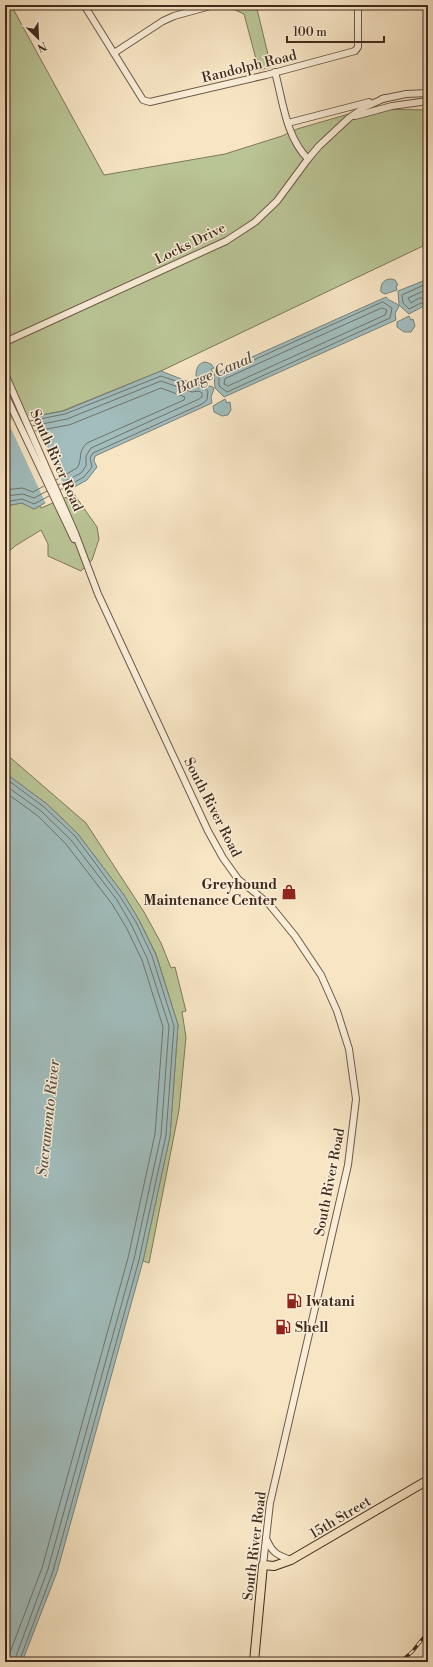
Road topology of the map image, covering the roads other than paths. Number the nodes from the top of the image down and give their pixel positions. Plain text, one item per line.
1 (84, 5) edge
2 (214, 5) edge
3 (358, 5) edge
4 (114, 53) junction
5 (275, 72) junction
6 (428, 93) edge
7 (385, 98) junction
8 (428, 101) edge
9 (349, 118) junction
10 (288, 123) junction
11 (308, 159) junction
12 (5, 342) edge
13 (5, 374) edge
14 (5, 394) edge
15 (73, 534) junction
16 (428, 1480) edge
17 (266, 1536) junction
18 (291, 1560) junction
19 (263, 1566) junction
20 (254, 1662) edge

1 - 4 street
2 - 4 street
3 - 5 street, Randolph Road
4 - 5 street, Randolph Road
5 - 10 street
6 - 7 street
7 - 9 street, Locks Drive
7 - 10 street
8 - 9 street, Locks Drive
9 - 11 street, Locks Drive
10 - 11 street
11 - 12 street, Locks Drive
13 - 15 street, South River Road
14 - 15 street, South River Road
15 - 17 street, South River Road
16 - 18 main road, 15th Street
17 - 18 street
17 - 19 street, South River Road
18 - 19 main road, 15th Street
19 - 20 main road, South River Road

